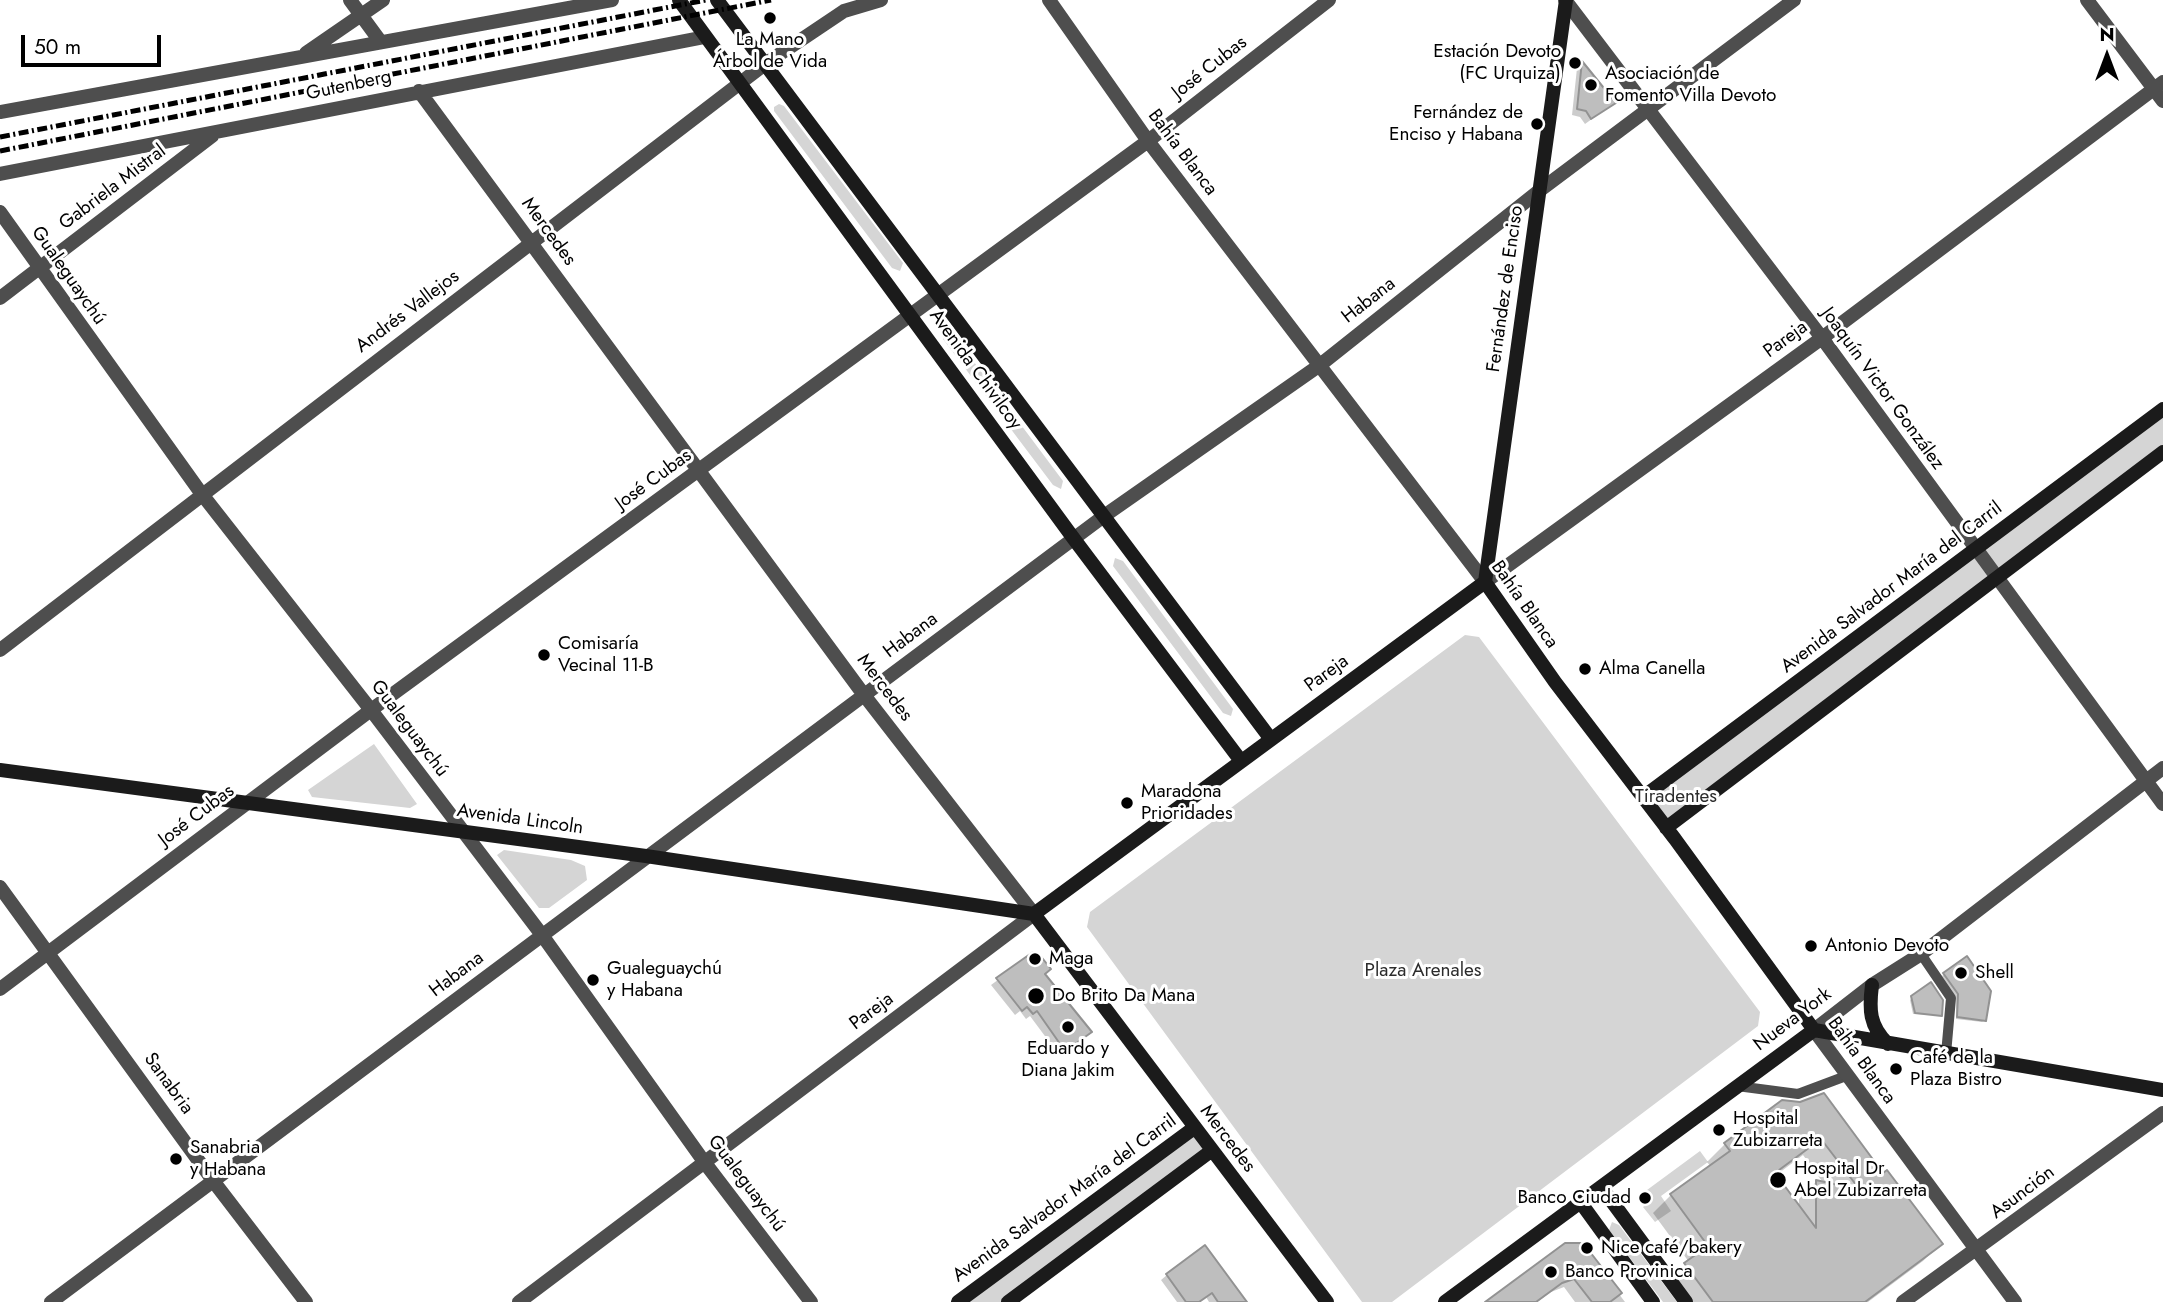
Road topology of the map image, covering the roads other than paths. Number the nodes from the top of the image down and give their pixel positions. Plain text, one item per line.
1 (350, 0) edge
2 (383, 0) edge
3 (612, 0) edge
4 (679, 0) edge
5 (717, 0) edge
6 (881, 0) edge
7 (1049, 0) edge
8 (1329, 0) edge
9 (1566, 0) edge
10 (1794, 0) edge
11 (2087, 0) edge
12 (361, 15) junction
13 (705, 37) junction
14 (380, 41) junction
15 (301, 57) junction
16 (765, 64) junction
17 (740, 84) junction
18 (2160, 90) edge
19 (419, 92) junction
20 (1648, 110) junction
21 (0, 111) edge
22 (216, 133) junction
23 (1148, 141) junction
24 (0, 174) edge
25 (1539, 191) junction
26 (0, 212) edge
27 (532, 242) junction
28 (38, 269) junction
29 (937, 294) junction
30 (0, 298) edge
31 (911, 314) junction
32 (1822, 338) junction
33 (1320, 365) junction
34 (2163, 409) edge
35 (2163, 452) edge
36 (698, 472) junction
37 (201, 493) junction
38 (1104, 516) junction
39 (1074, 539) junction
40 (1976, 550) junction
41 (1996, 576) junction
42 (1485, 582) junction
43 (0, 650) edge
44 (864, 695) junction
45 (371, 710) junction
46 (1270, 738) junction
47 (1241, 761) junction
48 (2163, 768) edge
49 (0, 770) edge
50 (2145, 781) junction
51 (1643, 797) junction
52 (245, 803) junction
53 (2163, 804) edge
54 (1667, 828) junction
55 (461, 832) junction
56 (646, 856) junction
57 (0, 887) edge
58 (1034, 914) junction
59 (542, 935) junction
60 (48, 953) junction
61 (1921, 954) junction
62 (1871, 985) junction
63 (0, 989) edge
64 (1814, 1030) junction
65 (1888, 1044) junction
66 (1946, 1054) junction
67 (1846, 1076) junction
68 (1737, 1086) junction
69 (2163, 1090) edge
70 (2163, 1113) edge
71 (1194, 1128) junction
72 (1211, 1151) junction
73 (705, 1163) junction
74 (214, 1182) junction
75 (1602, 1188) junction
76 (1581, 1203) junction
77 (1978, 1251) junction
78 (51, 1302) edge
79 (306, 1302) edge
80 (519, 1302) edge
81 (811, 1302) edge
82 (958, 1302) edge
83 (1008, 1302) edge
84 (1327, 1302) edge
85 (1445, 1302) edge
86 (1653, 1302) edge
87 (1686, 1302) edge
88 (1903, 1302) edge
89 (2015, 1302) edge

1 - 12 street
2 - 12 street
3 - 14 street, Gutenberg
4 - 13 street, Avenida Chivilcoy
5 - 16 street, Avenida Chivilcoy
6 - 16 street, Andrés Vallejos
7 - 23 street, Bahía Blanca
8 - 23 street, José Cubas
9 - 20 street, Joaquín Victor González
9 - 25 street, Fernández de Enciso
10 - 20 street, Habana
11 - 18 street
12 - 14 street
12 - 15 street
13 - 17 street, Avenida Chivilcoy
13 - 19 street, Gutenberg
14 - 15 street, Gutenberg
15 - 21 street, Gutenberg
16 - 17 street, Andrés Vallejos
16 - 29 street, Avenida Chivilcoy
17 - 27 street, Andrés Vallejos
17 - 31 street, Avenida Chivilcoy
18 - 32 street, Pareja
19 - 22 street, Gutenberg
19 - 27 street, Mercedes
20 - 25 street, Habana
20 - 32 street, Joaquín Victor González
22 - 24 street, Gutenberg
22 - 28 street, Gabriela Mistral
23 - 29 street, José Cubas
23 - 33 street, Bahía Blanca
25 - 33 street, Habana
25 - 42 street, Fernández de Enciso
26 - 28 street, Gualeguaychú
27 - 36 street, Mercedes
27 - 37 street, Andrés Vallejos
28 - 30 street, Gabriela Mistral
28 - 37 street, Gualeguaychú
29 - 31 street, José Cubas
29 - 38 street, Avenida Chivilcoy
31 - 36 street, José Cubas
31 - 39 street, Avenida Chivilcoy
32 - 40 street, Joaquín Victor González
32 - 42 street, Pareja
33 - 38 street, Habana
33 - 42 street, Bahía Blanca
34 - 40 street, Avenida Salvador María del Carril
35 - 41 street
36 - 44 street, Mercedes
36 - 45 street, José Cubas
37 - 43 street, Andrés Vallejos
37 - 45 street, Gualeguaychú
38 - 39 street, Habana
38 - 46 street, Avenida Chivilcoy
39 - 44 street, Habana
39 - 47 street, Avenida Chivilcoy
40 - 41 street, Joaquín Victor González
40 - 51 street, Avenida Salvador María del Carril
41 - 50 street, Joaquín Victor González
41 - 54 street
42 - 46 street, Pareja
42 - 51 street, Bahía Blanca
44 - 56 street, Habana
44 - 58 street, Mercedes
45 - 52 street, José Cubas
45 - 55 street, Gualeguaychú
46 - 47 street, Pareja
47 - 58 street, Pareja
48 - 50 street, Nueva York
49 - 52 street, Avenida Lincoln
50 - 53 street, Joaquín Victor González
50 - 61 street, Nueva York
51 - 54 street, Bahía Blanca
52 - 55 street, Avenida Lincoln
52 - 60 street, José Cubas
54 - 64 street, Bahía Blanca
55 - 56 street, Avenida Lincoln
55 - 59 street, Gualeguaychú
56 - 58 street, Avenida Lincoln
56 - 59 street, Habana
57 - 60 street, Sanabria
58 - 71 street, Mercedes
58 - 73 street, Pareja
59 - 73 street, Gualeguaychú
59 - 74 street, Habana
60 - 63 street, José Cubas
60 - 74 street, Sanabria
61 - 62 street, Nueva York
61 - 66 lane
62 - 64 street, Nueva York
62 - 65 street
64 - 65 street
64 - 67 street, Bahía Blanca
64 - 68 street, Nueva York
65 - 66 street
66 - 69 street
67 - 68 lane
67 - 77 street, Bahía Blanca
68 - 75 street, Nueva York
70 - 77 street, Asunción
71 - 72 street, Mercedes
71 - 82 street, Avenida Salvador María del Carril
72 - 83 street
72 - 84 street, Mercedes
73 - 80 street, Pareja
73 - 81 street, Gualeguaychú
74 - 78 street, Habana
74 - 79 street, Sanabria
75 - 76 street, Nueva York
75 - 87 street
76 - 85 street, Nueva York
76 - 86 street
77 - 88 street, Asunción
77 - 89 street, Bahía Blanca

